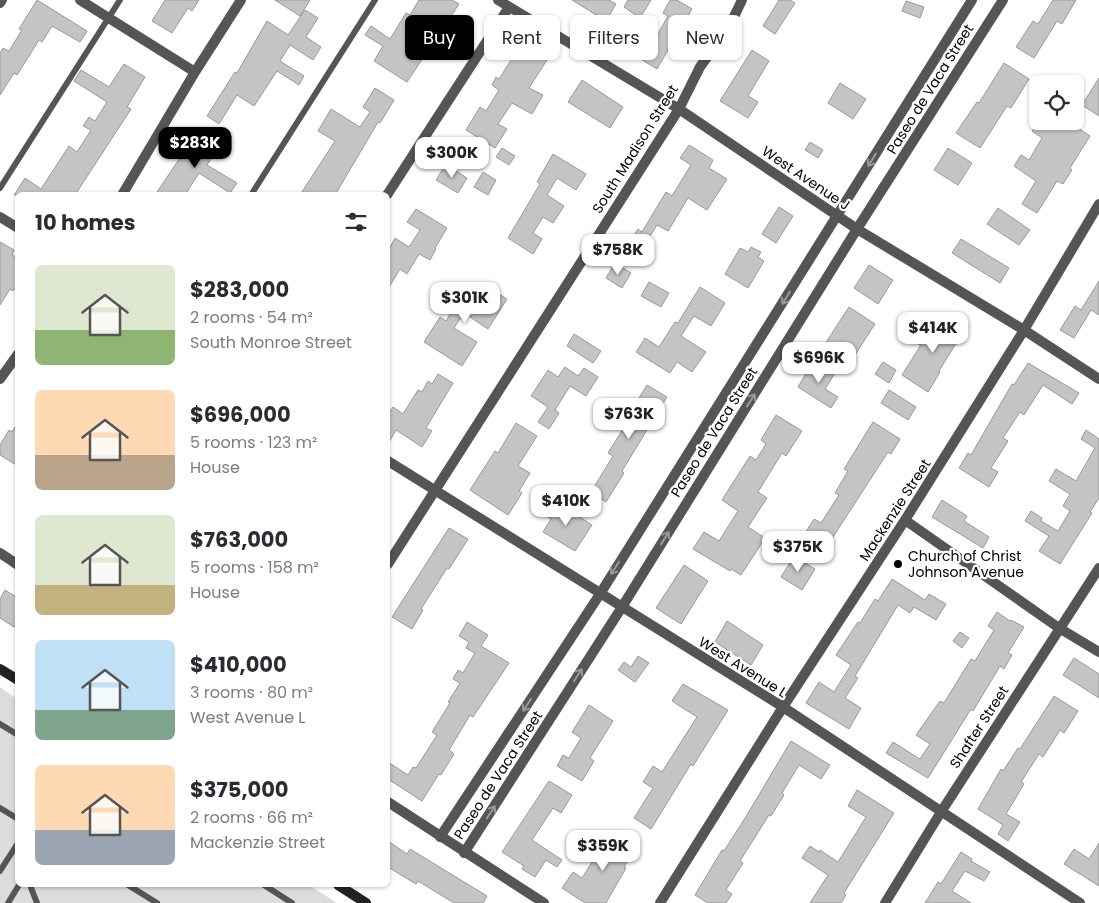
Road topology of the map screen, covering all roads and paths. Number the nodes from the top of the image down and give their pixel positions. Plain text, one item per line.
1 (80, 0) edge
2 (120, 0) edge
3 (240, 0) edge
4 (376, 0) edge
5 (498, 0) edge
6 (742, 0) edge
7 (972, 0) edge
8 (1003, 0) edge
9 (509, 7) junction
10 (108, 18) junction
11 (195, 72) junction
12 (679, 109) junction
13 (0, 188) edge
14 (124, 192) edge
15 (253, 192) edge
16 (389, 192) edge
17 (1099, 204) edge
18 (837, 216) junction
19 (0, 217) edge
20 (15, 226) edge
21 (857, 229) junction
22 (1024, 330) junction
23 (15, 358) edge
24 (1099, 378) edge
25 (0, 379) edge
26 (390, 462) edge
27 (434, 490) junction
28 (905, 520) junction
29 (0, 554) edge
30 (390, 561) edge
31 (15, 562) edge
32 (1099, 568) edge
33 (600, 594) junction
34 (622, 608) junction
35 (1059, 628) junction
36 (1099, 652) edge
37 (0, 669) edge
38 (15, 678) edge
39 (783, 707) junction
40 (0, 724) edge
41 (15, 733) edge
42 (390, 803) edge
43 (0, 808) edge
44 (941, 812) junction
45 (15, 817) edge
46 (440, 837) junction
47 (15, 848) edge
48 (464, 853) junction
49 (0, 871) edge
50 (18, 887) edge
51 (31, 887) edge
52 (131, 887) edge
53 (267, 887) edge
54 (341, 887) edge
55 (8, 903) edge
56 (37, 903) edge
57 (157, 903) edge
58 (292, 903) edge
59 (366, 903) edge
60 (544, 903) edge
61 (660, 903) edge
62 (886, 903) edge
63 (1080, 903) edge

1 - 10 street
2 - 10 lane
3 - 11 street
4 - 15 lane
5 - 9 street, West Avenue J
6 - 12 street, South Madison Street
7 -> 18 street, Paseo de Vaca Street
8 - 21 street, Paseo de Vaca Street
9 - 12 street, West Avenue J
9 - 16 street
10 - 11 street
10 - 13 lane
11 - 14 street
12 - 18 street, West Avenue J
12 - 27 street, South Madison Street
17 - 22 street, Mackenzie Street
18 - 21 street, West Avenue J
18 -> 33 street, Paseo de Vaca Street
19 - 20 street
21 - 22 street, West Avenue J
34 -> 21 street, Paseo de Vaca Street
22 - 24 street, West Avenue J
22 - 28 street, Mackenzie Street
23 - 25 street
26 - 27 street, West Avenue L
27 - 30 street, South Madison Street
27 - 33 street, West Avenue L
28 - 35 street
28 - 39 street, Mackenzie Street
29 - 31 street
32 - 35 street, Shafter Street
33 - 34 street, West Avenue L
33 -> 46 street, Paseo de Vaca Street
34 - 39 street, West Avenue L
48 -> 34 street, Paseo de Vaca Street
35 - 36 street
35 - 44 street, Shafter Street
37 - 38 main road
39 - 44 street, West Avenue L
39 - 61 street, Mackenzie Street
40 - 41 lane
42 - 46 street
43 - 45 lane
44 - 62 street, Shafter Street
44 - 63 street, West Avenue L
46 - 48 street
47 - 49 lane
48 - 60 street
50 - 55 lane
51 - 56 lane
52 - 57 lane
53 - 58 lane
54 - 59 main road

